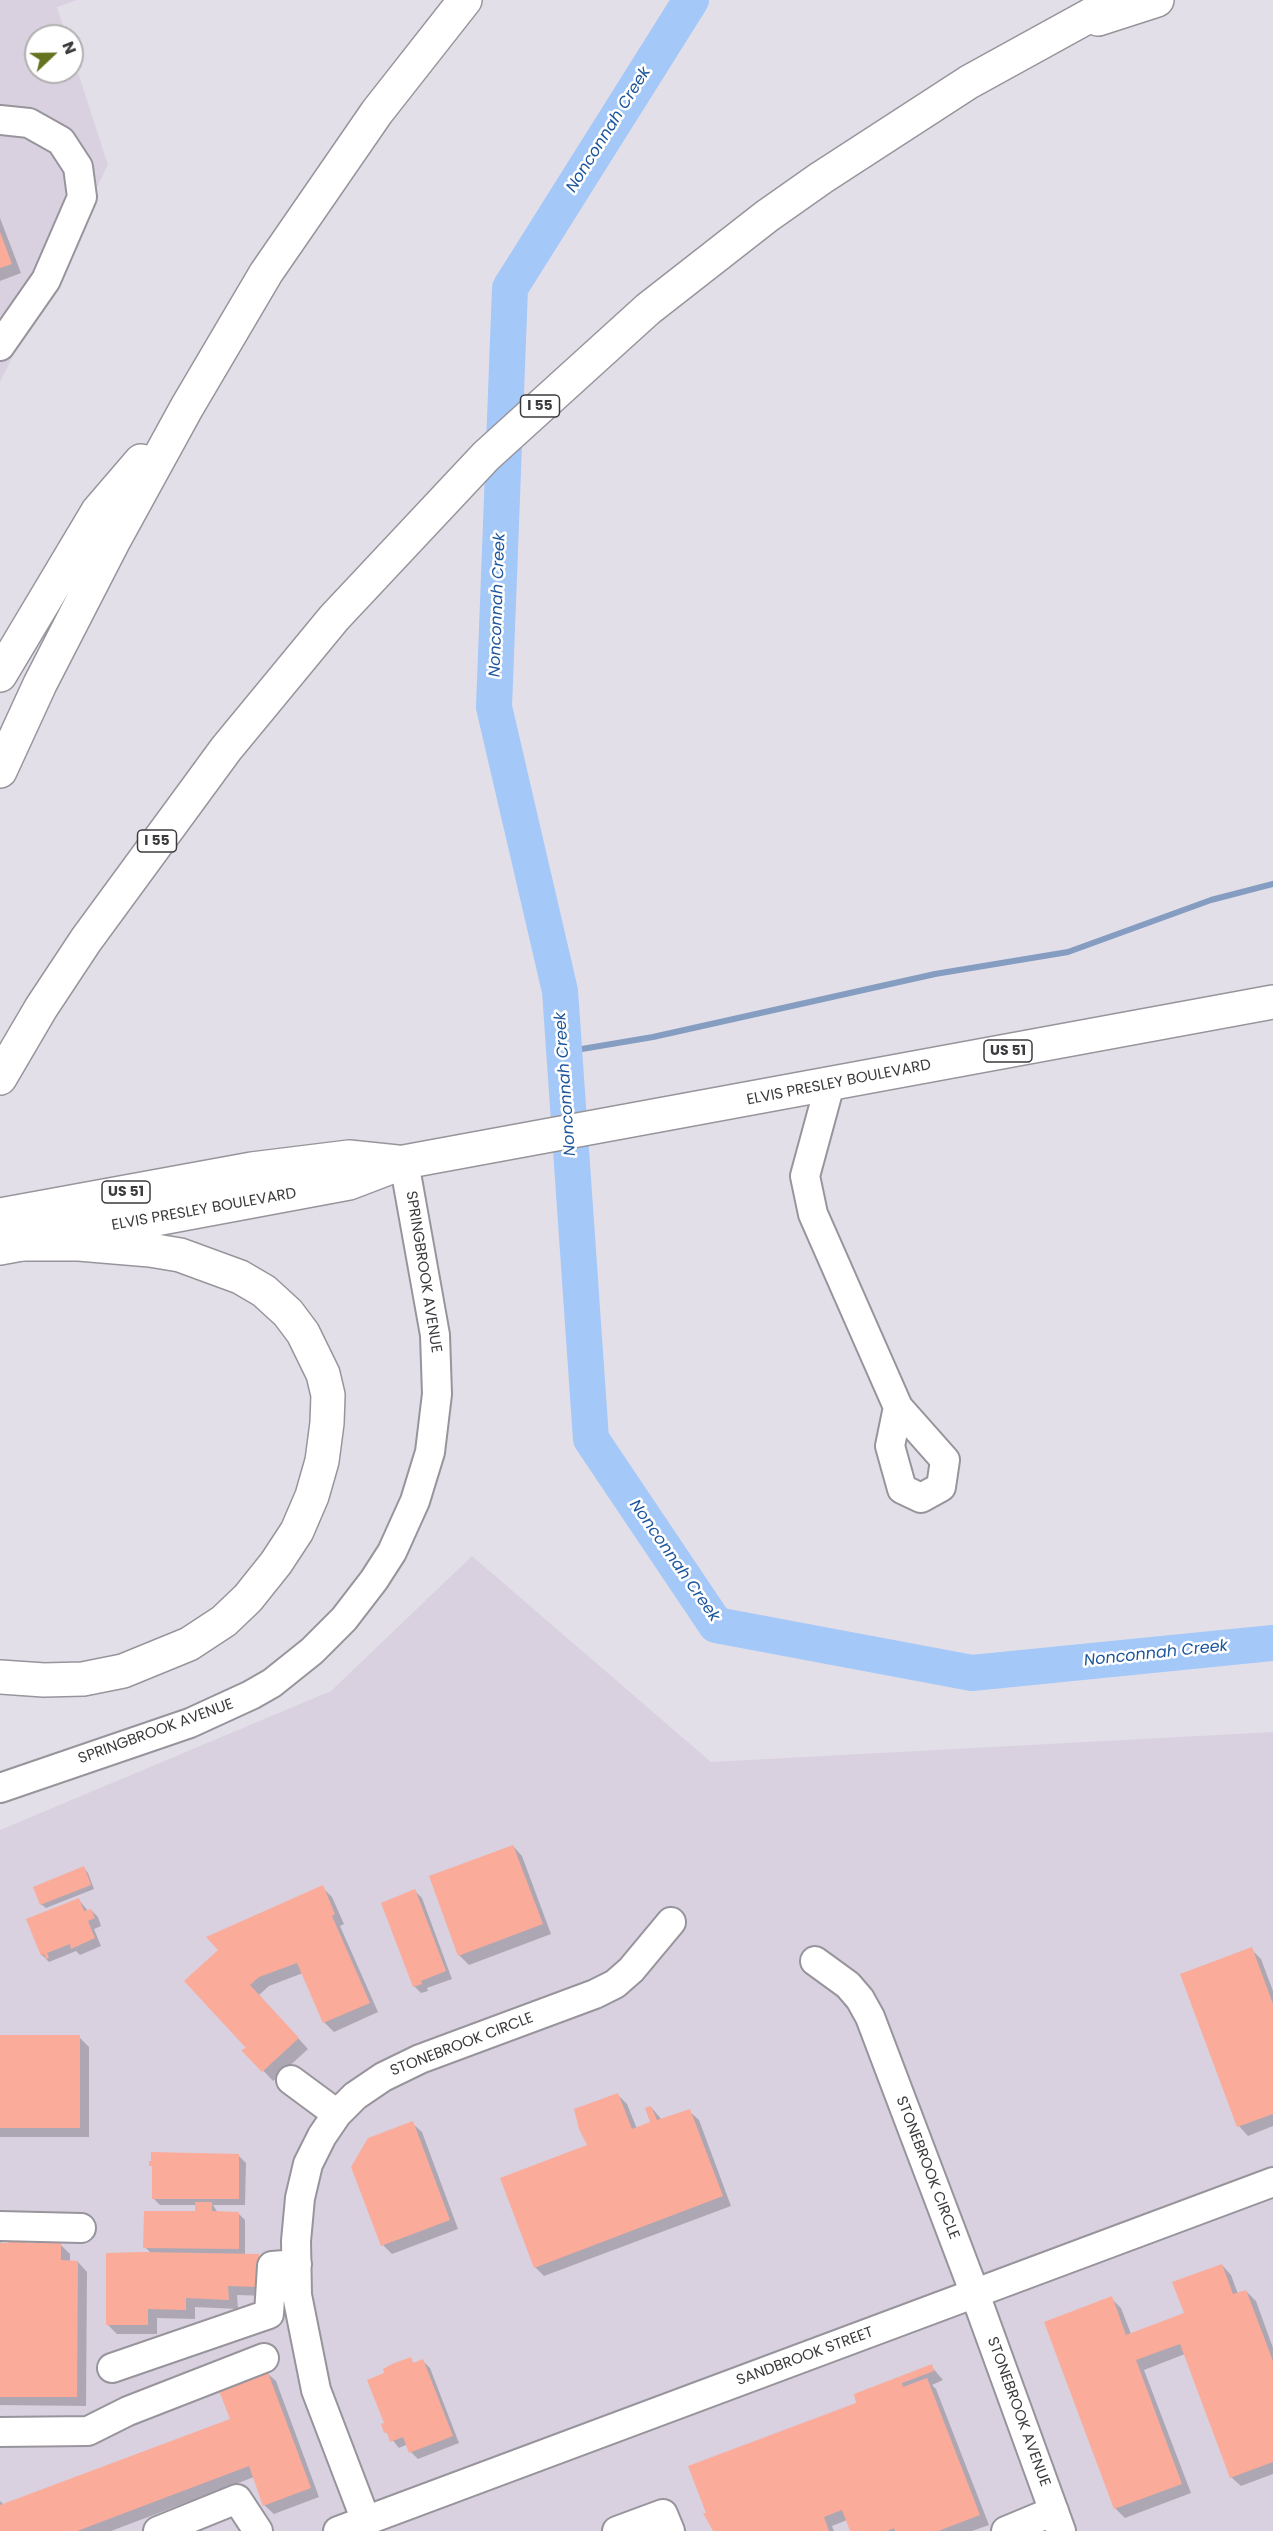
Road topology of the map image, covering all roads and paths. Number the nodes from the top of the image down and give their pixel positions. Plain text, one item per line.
1 (465, 0) edge
2 (1118, 0) edge
3 (1157, 0) edge
4 (1059, 31) junction
5 (0, 120) edge
6 (0, 346) edge
7 (187, 407) junction
8 (0, 675) edge
9 (0, 771) edge
10 (1273, 1002) edge
11 (0, 1078) edge
12 (830, 1084) junction
13 (405, 1162) junction
14 (0, 1215) edge
15 (10, 1246) edge
16 (898, 1407) dead end
17 (0, 1677) edge
18 (0, 1788) edge
19 (670, 1922) dead end
20 (815, 1961) dead end
21 (291, 2080) dead end
22 (338, 2114) junction
23 (1273, 2182) edge
24 (0, 2226) edge
25 (81, 2228) dead end
26 (297, 2264) junction
27 (975, 2294) junction
28 (264, 2358) dead end
29 (112, 2368) dead end
30 (0, 2432) edge
31 (366, 2521) junction
32 (1058, 2521) edge
33 (159, 2531) edge
34 (258, 2531) edge
35 (338, 2531) edge
36 (617, 2531) edge
37 (670, 2531) edge
38 (1006, 2531) edge

1 - 7 main road
2 - 4 main road, I 55
3 - 4 main road
4 - 11 main road, I 55
5 - 6 street
7 - 8 main road
7 - 9 main road
10 - 12 main road, ELVIS PRESLEY BOULEVARD / US 51
12 - 13 main road, ELVIS PRESLEY BOULEVARD / US 51
12 - 16 street
13 - 14 main road, ELVIS PRESLEY BOULEVARD / US 51
13 - 15 main road, ELVIS PRESLEY BOULEVARD / US 51
13 - 18 street, SPRINGBROOK AVENUE
15 - 17 main road
19 - 22 street, STONEBROOK CIRCLE
20 - 27 street, STONEBROOK CIRCLE
21 - 22 street
22 - 26 street, STONEBROOK CIRCLE
23 - 27 street, SANDBROOK STREET
24 - 25 street
26 - 29 street
26 - 31 street, STONEBROOK CIRCLE
27 - 31 street, SANDBROOK STREET
27 - 32 street, STONEBROOK AVENUE
28 - 30 street
31 - 35 street, SANDBROOK STREET
32 - 38 street
33 - 34 street
36 - 37 street

